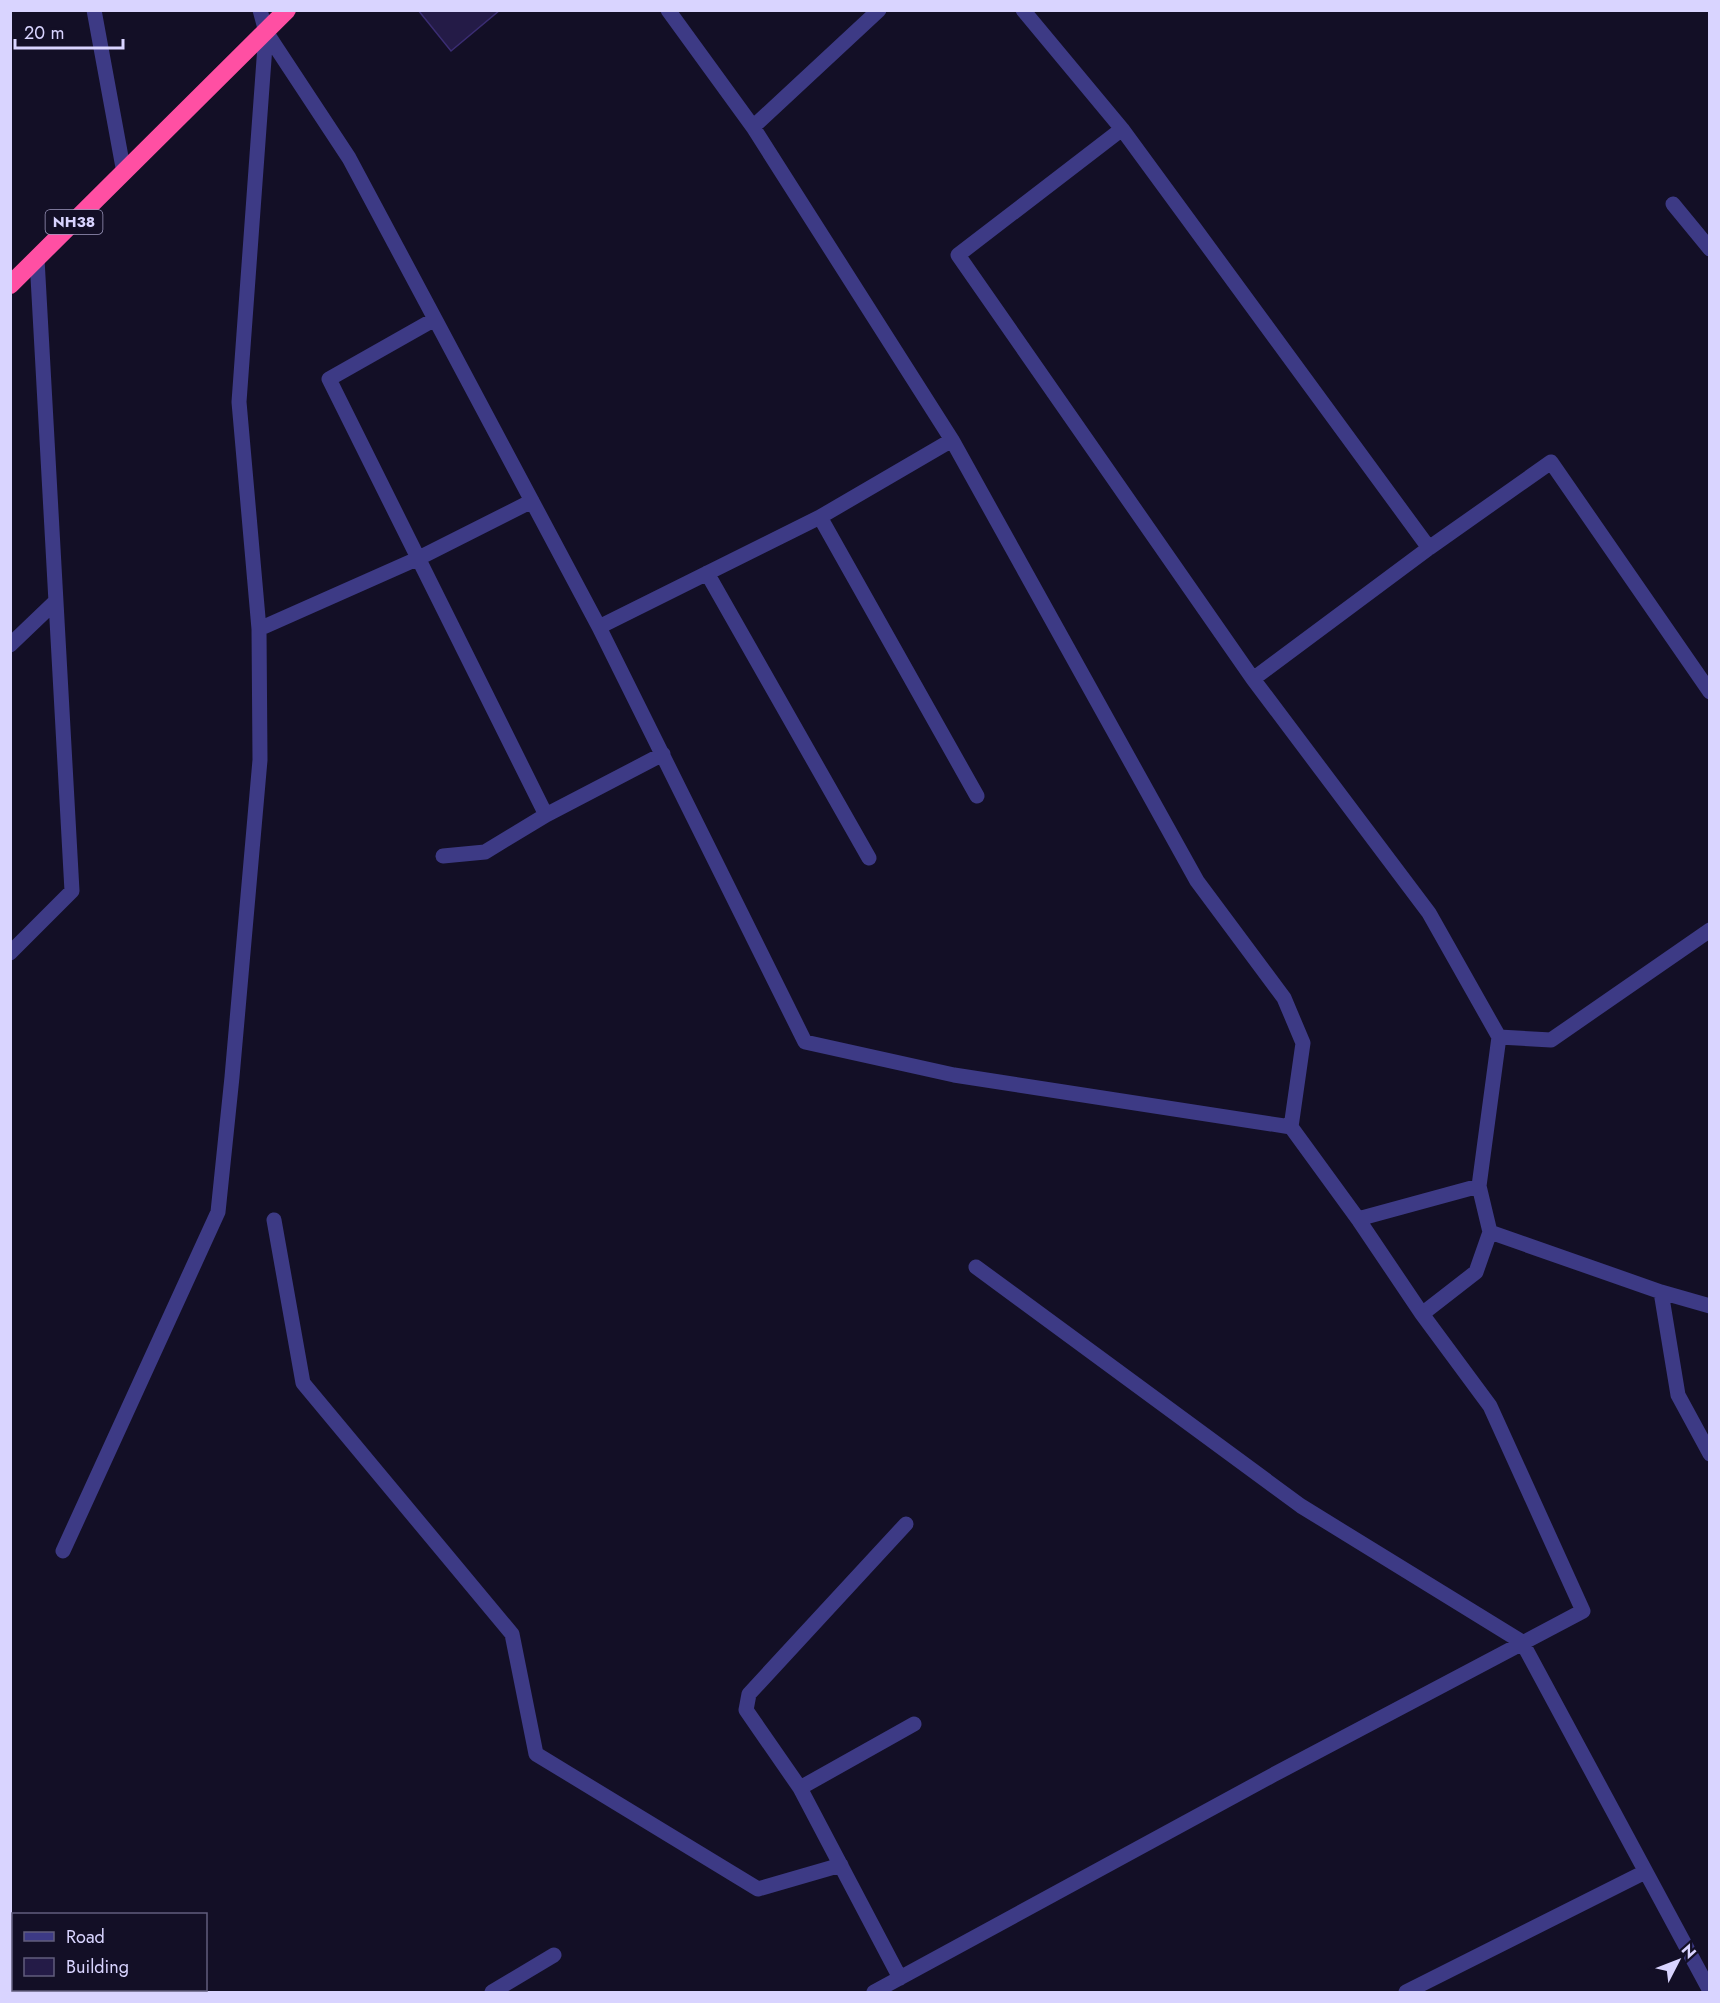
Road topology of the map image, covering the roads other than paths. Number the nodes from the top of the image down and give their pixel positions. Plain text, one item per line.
1 (94, 10) edge
2 (260, 10) edge
3 (287, 10) edge
4 (668, 10) edge
5 (879, 10) edge
6 (1023, 10) edge
7 (266, 32) junction
8 (753, 127) junction
9 (1122, 129) junction
10 (124, 173) junction
11 (1673, 204) dead end
12 (1710, 249) edge
13 (37, 259) junction
14 (10, 285) edge
15 (435, 319) junction
16 (952, 440) junction
17 (532, 501) junction
18 (819, 518) junction
19 (1429, 548) junction
20 (419, 558) junction
21 (707, 573) junction
22 (56, 601) junction
23 (599, 627) junction
24 (259, 629) junction
25 (10, 645) edge
26 (1253, 679) junction
27 (1710, 692) edge
28 (663, 754) junction
29 (977, 796) dead end
30 (546, 815) junction
31 (443, 856) dead end
32 (869, 858) dead end
33 (1710, 930) edge
34 (10, 953) edge
35 (1499, 1037) junction
36 (1291, 1127) junction
37 (1479, 1186) junction
38 (1358, 1219) junction
39 (274, 1220) dead end
40 (1490, 1232) junction
41 (976, 1267) dead end
42 (1661, 1292) junction
43 (1710, 1306) edge
44 (1422, 1314) junction
45 (1710, 1454) edge
46 (906, 1524) dead end
47 (63, 1551) dead end
48 (1522, 1642) junction
49 (914, 1724) dead end
50 (800, 1788) junction
51 (841, 1865) junction
52 (1645, 1872) junction
53 (554, 1955) dead end
54 (900, 1978) junction
55 (1710, 1991) edge
56 (492, 1992) edge
57 (874, 1992) edge
58 (1406, 1992) edge

1 - 10 street
2 - 7 street
3 - 7 highway, NH38
4 - 8 street
5 - 8 street
6 - 9 street
7 - 10 highway, NH38
7 - 15 street
7 - 24 street
8 - 16 street
9 - 19 street
9 - 26 street
10 - 13 highway, NH38
11 - 12 street
13 - 14 highway, NH38
13 - 22 street
15 - 17 street
15 - 20 street
16 - 18 street
16 - 36 street
17 - 20 street
17 - 23 street
18 - 21 street
18 - 29 street
19 - 26 street
19 - 27 street
20 - 24 street
20 - 30 street
21 - 23 street
21 - 32 street
22 - 25 street
22 - 34 street
23 - 28 street
24 - 47 street
26 - 35 street
28 - 30 street
28 - 36 street
30 - 31 street
33 - 35 street
35 - 37 street
36 - 38 street
37 - 38 street
37 - 40 street
38 - 44 street
39 - 51 street
40 - 42 street
40 - 44 street
41 - 48 street
42 - 43 street
42 - 45 street
44 - 48 street
46 - 50 street
48 - 52 street
48 - 54 street
49 - 50 street
50 - 51 street
51 - 54 street
52 - 55 street
52 - 58 street
53 - 56 street
54 - 57 street

